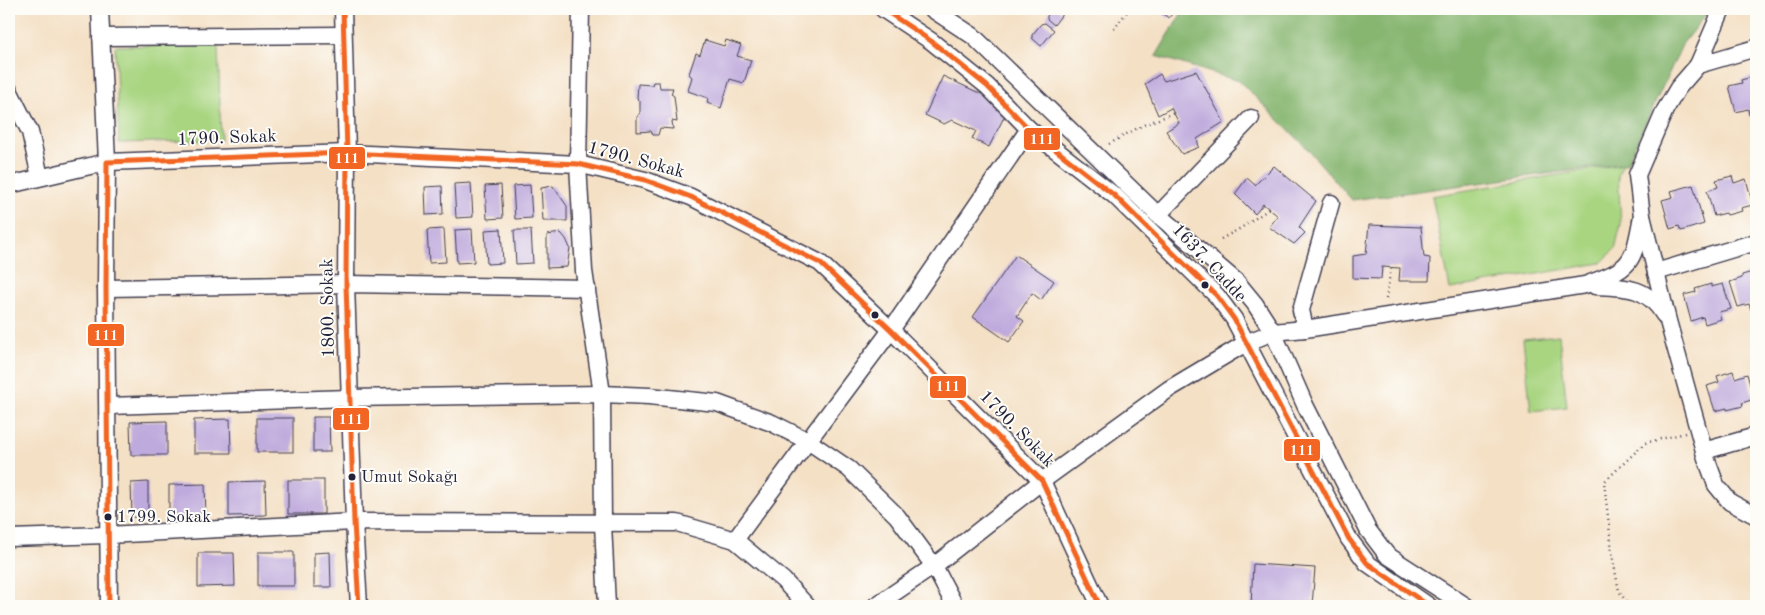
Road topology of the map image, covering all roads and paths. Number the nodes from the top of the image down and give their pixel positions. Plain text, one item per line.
1 (100, 9) edge
2 (343, 9) edge
3 (581, 9) edge
4 (883, 9) edge
5 (932, 9) edge
6 (1129, 9) edge
7 (1722, 9) edge
8 (1114, 29) dead end
9 (343, 35) junction
10 (101, 37) junction
11 (1756, 48) edge
12 (1698, 64) junction
13 (9, 90) edge
14 (1174, 113) dead end
15 (1251, 118) dead end
16 (1029, 129) junction
17 (1110, 144) dead end
18 (347, 154) junction
19 (107, 162) junction
20 (578, 164) junction
21 (40, 177) junction
22 (9, 185) edge
23 (1331, 203) dead end
24 (1270, 209) dead end
25 (1158, 215) junction
26 (1642, 216) junction
27 (1221, 239) dead end
28 (1756, 242) edge
29 (1391, 268) dead end
30 (1656, 272) junction
31 (346, 284) junction
32 (1585, 285) junction
33 (106, 288) junction
34 (587, 288) junction
35 (1386, 299) dead end
36 (1668, 321) junction
37 (1305, 329) junction
38 (891, 330) junction
39 (1273, 332) junction
40 (1246, 343) junction
41 (602, 394) junction
42 (350, 398) junction
43 (108, 406) junction
44 (1698, 429) junction
45 (1756, 436) edge
46 (808, 441) junction
47 (1704, 451) junction
48 (1042, 481) junction
49 (1756, 516) edge
50 (354, 522) junction
51 (603, 524) junction
52 (107, 535) junction
53 (9, 538) edge
54 (735, 540) junction
55 (934, 566) junction
56 (109, 606) edge
57 (359, 606) edge
58 (606, 606) edge
59 (807, 606) edge
60 (875, 606) edge
61 (955, 606) edge
62 (1100, 606) edge
63 (1429, 606) edge
64 (1466, 606) edge
65 (1629, 606) edge

1 - 10 street
2 - 9 street, 1800. Sokak
3 - 20 street
4 - 16 street, 1637. Cadde
5 - 25 street, 1637. Cadde
6 - 8 path
7 - 12 street
9 - 10 street
9 - 18 street, 1800. Sokak
10 - 19 street
11 - 12 street
12 - 26 street
13 - 21 street
14 - 17 path
15 - 25 street
16 - 38 street
16 - 40 street, 1637. Cadde
18 - 19 street, 1790. Sokak
18 - 20 street, 1790. Sokak
18 - 31 street, 1800. Sokak
19 - 21 street, 1790. Sokak
19 - 33 street
20 - 34 street
20 - 38 street, 1790. Sokak
21 - 22 street, 1790. Sokak
23 - 37 street
24 - 27 path
25 - 39 street, 1637. Cadde
26 - 30 street
26 - 32 street
28 - 30 street
29 - 35 path
30 - 36 street
31 - 33 street
31 - 34 street
31 - 42 street, 1800. Sokak
32 - 36 street
32 - 37 street
33 - 43 street
34 - 41 street
36 - 44 street
37 - 39 street
38 - 46 street
38 - 48 street, 1790. Sokak
39 - 40 street
39 - 64 street, 1637. Cadde
40 - 48 street
40 - 63 street, 1637. Cadde
41 - 42 street
41 - 46 street
41 - 51 street
42 - 43 street
42 - 50 street, 1800. Sokak
43 - 52 street
44 - 47 street
44 - 65 path
45 - 47 street
46 - 54 street
46 - 55 street
47 - 49 street
48 - 55 street
48 - 62 street, 1790. Sokak
50 - 51 street
50 - 52 street
50 - 57 street, 1800. Sokak
51 - 54 street
51 - 58 street
52 - 53 street
52 - 56 street
54 - 59 street
55 - 60 street
55 - 61 street

